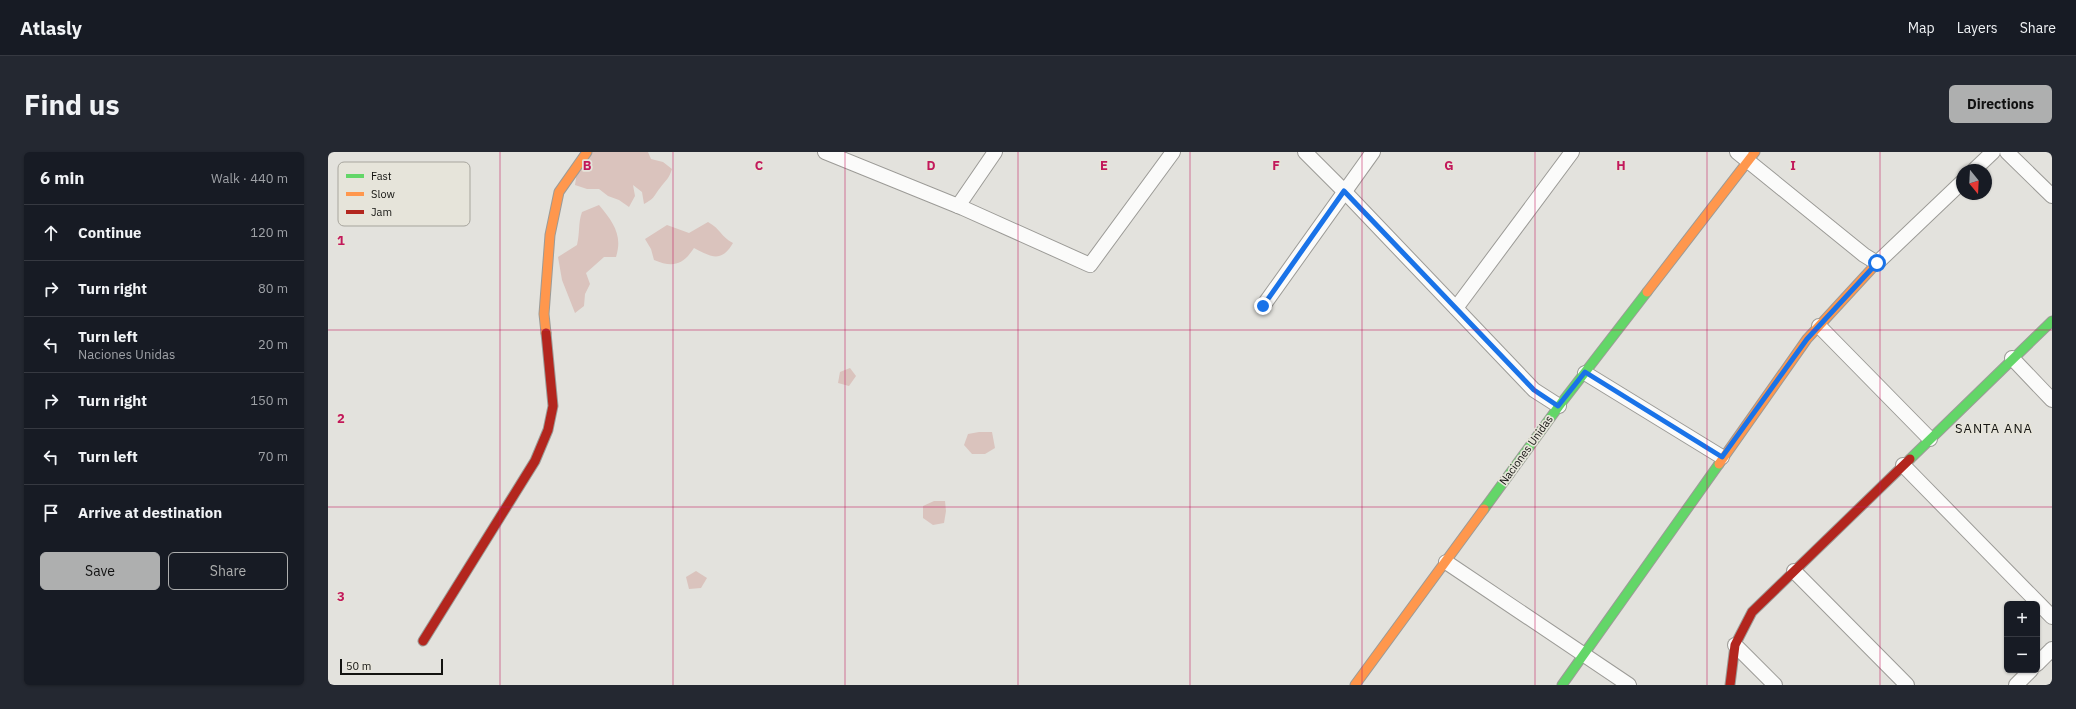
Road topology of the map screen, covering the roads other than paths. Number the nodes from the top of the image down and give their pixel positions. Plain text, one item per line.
1 (587, 152) edge
2 (825, 152) edge
3 (996, 152) edge
4 (1173, 152) edge
5 (1305, 152) edge
6 (1373, 152) edge
7 (1572, 152) edge
8 (1737, 152) edge
9 (1993, 152) edge
10 (2007, 152) edge
11 (1751, 157) edge
12 (1980, 164) edge
13 (1956, 188) edge
14 (1344, 191) junction
15 (2052, 196) edge
16 (958, 206) junction
17 (1877, 263) junction
18 (1263, 306) dead end
19 (1456, 308) junction
20 (2052, 321) edge
21 (1819, 326) junction
22 (2012, 358) junction
23 (1585, 372) junction
24 (2052, 400) edge
25 (1558, 406) junction
26 (1930, 439) junction
27 (1722, 457) junction
28 (1903, 465) junction
29 (1446, 562) junction
30 (1794, 571) junction
31 (2052, 617) edge
32 (423, 641) dead end
33 (1735, 645) junction
34 (2052, 650) edge
35 (1585, 655) junction
36 (2040, 661) edge
37 (2028, 673) edge
38 (1355, 685) edge
39 (1562, 685) edge
40 (1629, 685) edge
41 (1730, 685) edge
42 (1775, 685) edge
43 (1907, 685) edge
44 (2016, 685) edge

1 - 32 street
2 - 16 street
3 - 16 street
4 - 16 street
5 - 14 street
6 - 14 street
7 - 19 street
8 - 11 street
9 - 12 street
10 - 15 street
11 - 17 street
11 - 23 street, Naciones Unidas
13 - 17 street
14 - 18 street
14 - 19 street
17 - 21 street
19 - 25 street
20 - 22 street
21 - 26 street
21 - 27 street
22 - 24 street
22 - 26 street
23 - 25 street, Naciones Unidas
23 - 27 street
25 - 29 street, Naciones Unidas
26 - 28 street
27 - 35 street
28 - 30 street
28 - 31 street
29 - 35 street
29 - 38 street, Naciones Unidas
30 - 33 street
30 - 43 street
33 - 41 street
33 - 42 street
34 - 36 street
35 - 39 street
35 - 40 street
37 - 44 street

